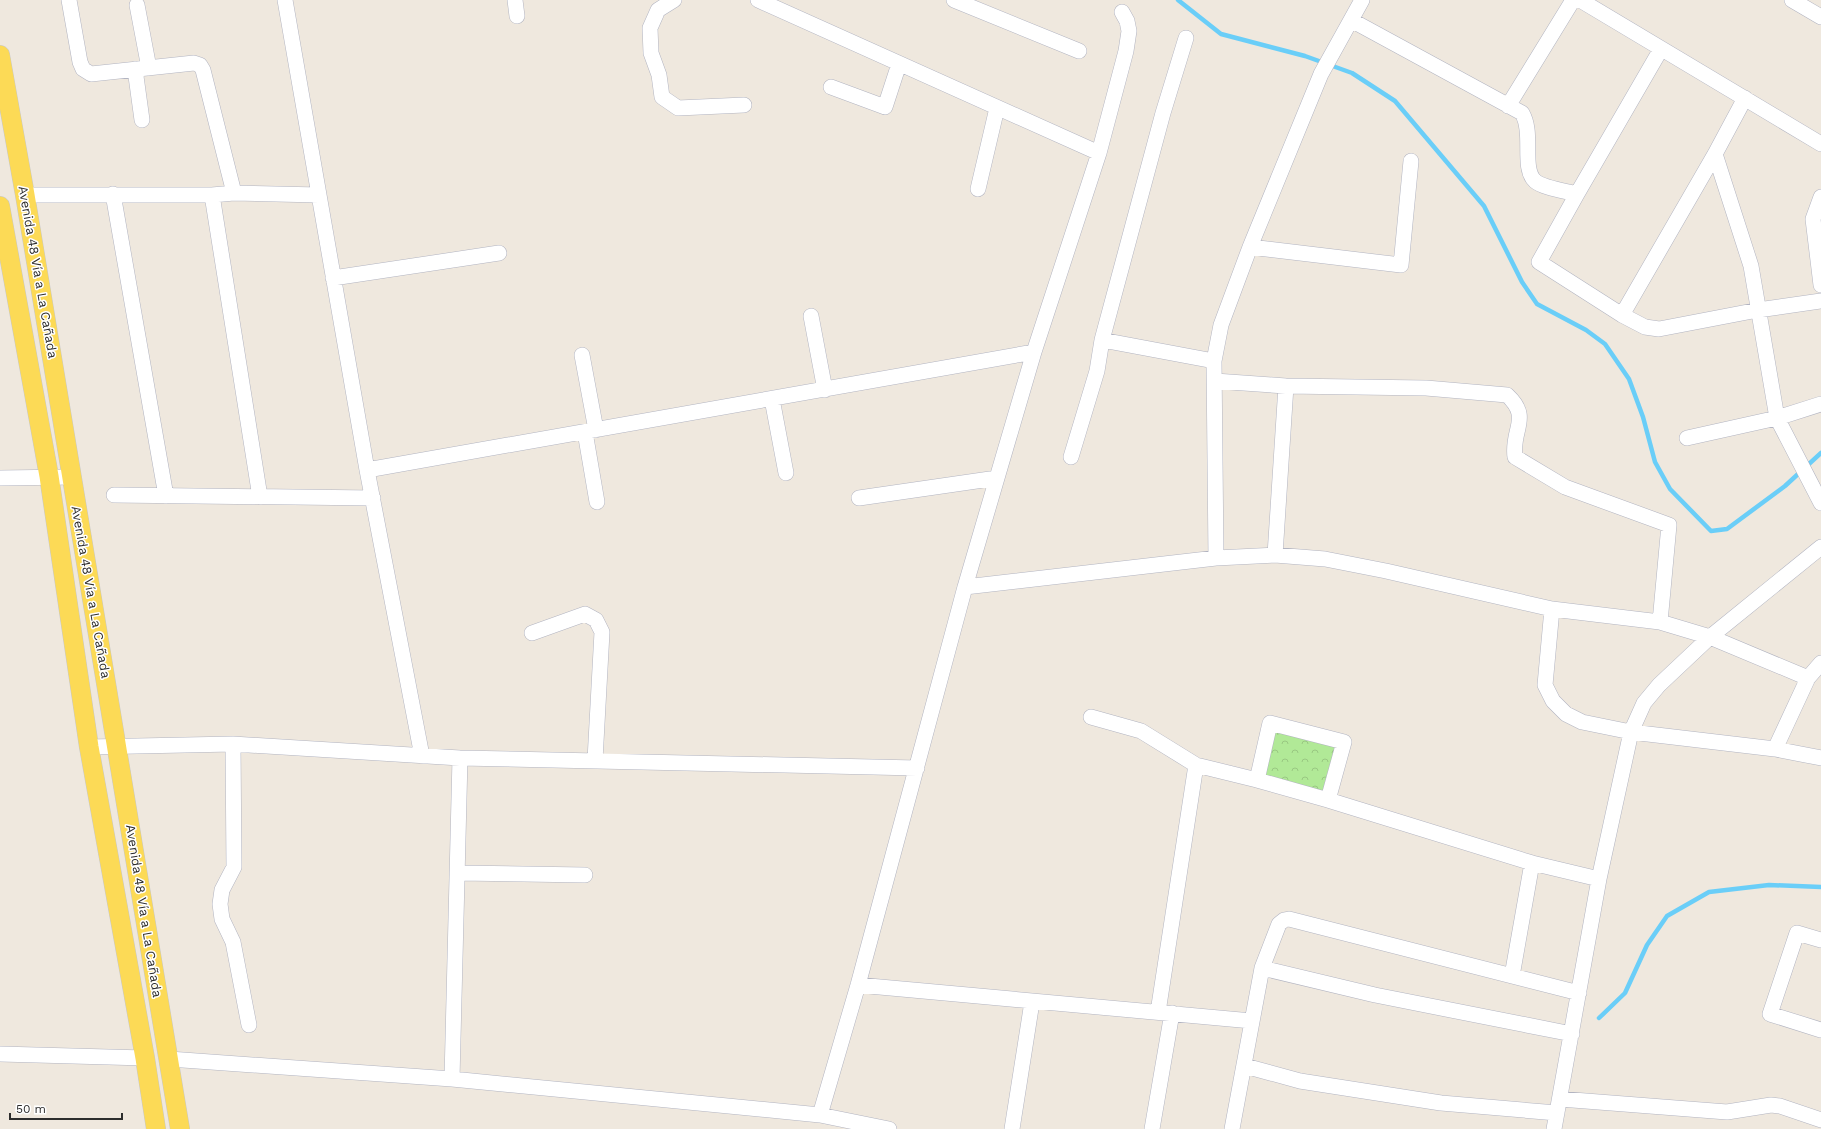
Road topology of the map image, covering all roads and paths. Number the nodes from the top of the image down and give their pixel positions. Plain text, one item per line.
1 (69, 0) edge
2 (285, 0) edge
3 (515, 0) edge
4 (674, 0) edge
5 (758, 0) edge
6 (954, 0) edge
7 (1362, 0) edge
8 (1572, 0) edge
9 (1580, 0) edge
10 (1792, 0) edge
11 (775, 4) edge
12 (137, 5) dead end
13 (1122, 12) dead end
14 (517, 16) dead end
15 (1821, 18) edge
16 (1351, 20) junction
17 (1186, 38) dead end
18 (1661, 49) junction
19 (1079, 51) dead end
20 (0, 55) edge
21 (899, 64) junction
22 (142, 69) junction
23 (831, 87) dead end
24 (1745, 98) junction
25 (744, 105) dead end
26 (1508, 106) junction
27 (997, 108) junction
28 (142, 120) dead end
29 (1821, 144) edge
30 (1099, 152) junction
31 (1715, 154) junction
32 (1411, 161) dead end
33 (978, 189) dead end
34 (234, 193) junction
35 (25, 194) junction
36 (113, 194) junction
37 (1577, 194) junction
38 (212, 195) junction
39 (319, 195) junction
40 (1821, 197) edge
41 (0, 206) edge
42 (1250, 247) junction
43 (499, 253) dead end
44 (333, 278) junction
45 (1821, 285) edge
46 (1821, 301) edge
47 (1758, 310) junction
48 (1622, 315) junction
49 (811, 316) dead end
50 (1102, 340) junction
51 (1034, 352) junction
52 (582, 355) dead end
53 (1214, 361) junction
54 (1215, 381) junction
55 (1286, 386) junction
56 (825, 390) junction
57 (772, 399) junction
58 (1821, 404) edge
59 (1777, 418) junction
60 (590, 431) junction
61 (1687, 438) dead end
62 (1071, 457) dead end
63 (367, 470) junction
64 (786, 473) dead end
65 (49, 476) junction
66 (72, 477) junction
67 (0, 478) edge
68 (997, 478) junction
69 (114, 495) dead end
70 (166, 496) junction
71 (260, 497) junction
72 (372, 498) junction
73 (859, 498) dead end
74 (597, 502) dead end
75 (1821, 502) edge
76 (1821, 547) edge
77 (1275, 555) junction
78 (1216, 558) junction
79 (965, 586) junction
80 (1552, 609) junction
81 (1660, 622) junction
82 (532, 633) dead end
83 (1710, 637) junction
84 (1821, 663) edge
85 (1808, 678) junction
86 (1091, 717) dead end
87 (1631, 732) junction
88 (233, 744) junction
89 (117, 745) junction
90 (89, 747) junction
91 (1775, 749) junction
92 (422, 756) junction
93 (460, 758) junction
94 (1821, 758) edge
95 (595, 760) junction
96 (1196, 766) junction
97 (917, 768) junction
98 (1257, 780) junction
99 (1328, 800) junction
100 (1532, 863) junction
101 (458, 873) junction
102 (586, 875) dead end
103 (1599, 879) junction
104 (1821, 940) edge
105 (1262, 968) junction
106 (1512, 976) junction
107 (858, 985) junction
108 (1579, 993) junction
109 (1032, 1002) junction
110 (1165, 1012) junction
111 (1252, 1020) junction
112 (249, 1025) dead end
113 (1821, 1030) edge
114 (1572, 1034) junction
115 (0, 1054) edge
116 (145, 1058) junction
117 (169, 1059) junction
118 (1245, 1066) junction
119 (452, 1079) junction
120 (1558, 1106) junction
121 (820, 1115) junction
122 (1821, 1120) edge
123 (156, 1129) edge
124 (180, 1129) edge
125 (889, 1129) edge
126 (1012, 1129) edge
127 (1152, 1129) edge
128 (1232, 1129) edge
129 (1554, 1129) edge

1 - 22 street
2 - 39 street
3 - 14 street
4 - 25 street
5 - 11 street
6 - 19 street
7 - 16 street
8 - 26 street
9 - 18 street
10 - 15 street
11 - 21 street
12 - 22 street
13 - 30 street
16 - 26 street
16 - 42 street
17 - 50 street
18 - 24 street
18 - 37 street
20 - 35 main road, Avenida 48 Vía a La Cañada
21 - 23 street
21 - 27 street
22 - 28 street
22 - 34 street
24 - 29 street
24 - 31 street
26 - 37 street
27 - 30 street
27 - 33 street
30 - 51 street
31 - 47 street
31 - 48 street
32 - 42 street
34 - 38 street
34 - 39 street
35 - 36 street
35 - 66 main road, Avenida 48 Vía a La Cañada
36 - 38 street
36 - 70 street
37 - 48 street
38 - 71 street
39 - 44 street
40 - 45 street
41 - 65 main road, Avenida 48 Vía a La Cañada
42 - 53 street
43 - 44 street
44 - 63 street
46 - 47 street
47 - 48 street
47 - 59 street
49 - 56 street
50 - 53 street
50 - 62 street
51 - 56 street
51 - 68 street
52 - 60 street
53 - 54 street
54 - 55 street
54 - 78 street
55 - 77 street
55 - 81 street
56 - 57 street
57 - 60 street
57 - 64 street
58 - 59 street
59 - 61 street
59 - 75 street
60 - 63 street
60 - 74 street
63 - 72 street
65 - 66 street
65 - 67 street
65 - 90 main road, Avenida 48 Vía a La Cañada
66 - 89 main road, Avenida 48 Vía a La Cañada
68 - 73 street
68 - 79 street
69 - 70 street
70 - 71 street
71 - 72 street
72 - 92 street
76 - 83 street
77 - 78 street
77 - 80 street
78 - 79 street
79 - 97 street
80 - 81 street
80 - 87 street
81 - 83 street
82 - 95 street
83 - 85 street
83 - 87 street
84 - 85 street
85 - 91 street
86 - 96 street
87 - 91 street
87 - 103 street
88 - 89 street
88 - 92 street
88 - 112 street
89 - 90 street
89 - 117 main road, Avenida 48 Vía a La Cañada
90 - 116 main road, Avenida 48 Vía a La Cañada
91 - 94 street
92 - 93 street
93 - 95 street
93 - 101 street
95 - 97 street
96 - 98 street
96 - 110 street
97 - 107 street
98 - 99 street
98 - 99 street
99 - 100 street
100 - 103 street
100 - 106 street
101 - 102 street
101 - 119 street
103 - 108 street
104 - 113 street
105 - 106 street
105 - 111 street
105 - 114 street
106 - 108 street
107 - 109 street
107 - 121 street
108 - 114 street
109 - 110 street
109 - 126 street
110 - 111 street
110 - 127 street
111 - 118 street
114 - 120 street
115 - 116 street
116 - 123 main road, Avenida 48 Vía a La Cañada
117 - 119 street
117 - 124 main road, Avenida 48 Vía a La Cañada
118 - 120 street
118 - 128 street
119 - 121 street
120 - 122 street
120 - 129 street
121 - 125 street

